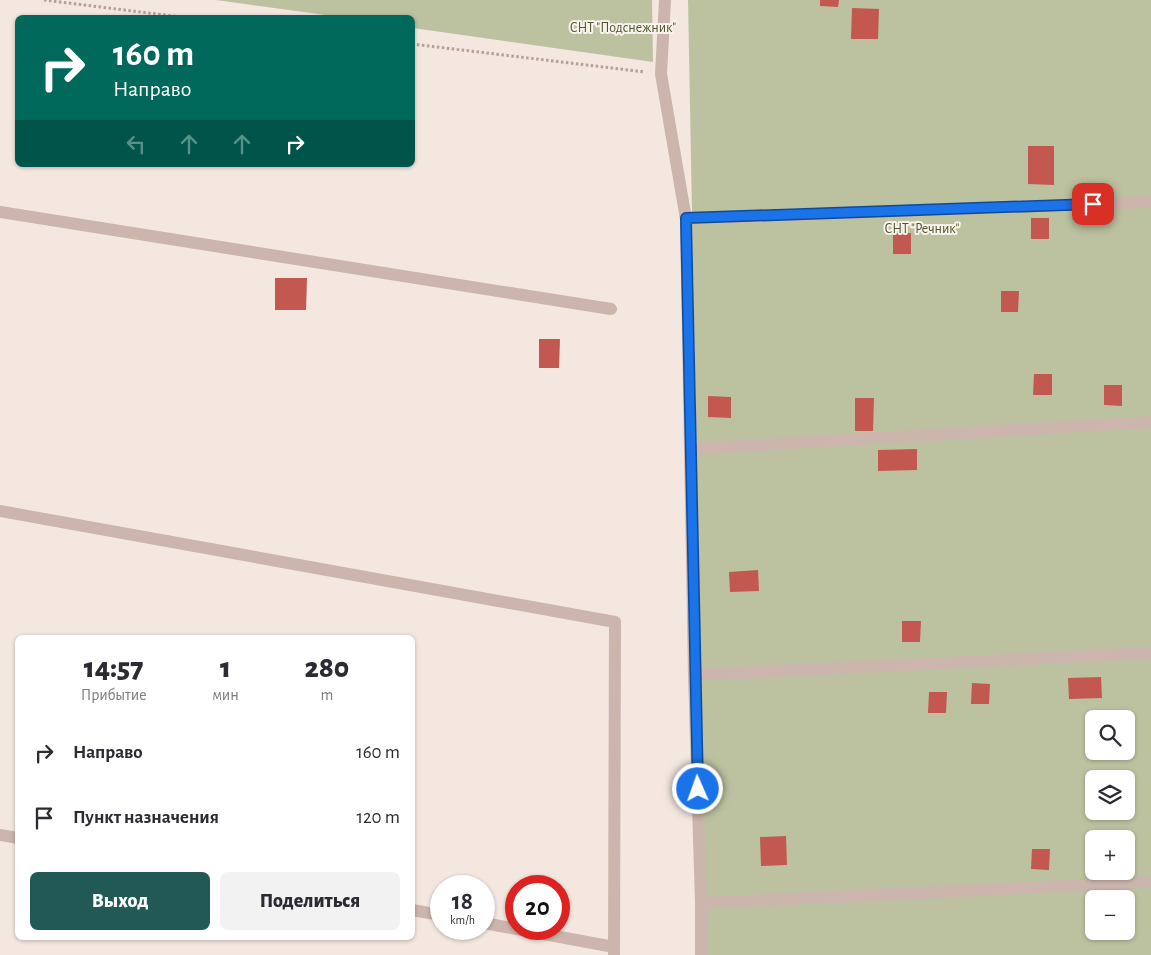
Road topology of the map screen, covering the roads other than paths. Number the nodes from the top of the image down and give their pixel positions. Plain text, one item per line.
1 (665, 0) edge
2 (1151, 202) edge
3 (0, 212) edge
4 (686, 218) junction
5 (611, 309) dead end
6 (1151, 422) edge
7 (690, 449) junction
8 (0, 511) edge
9 (1151, 653) edge
10 (694, 675) junction
11 (0, 835) edge
12 (15, 838) edge
13 (1151, 882) edge
14 (701, 903) junction
15 (415, 911) edge
16 (430, 913) edge
17 (495, 925) edge
18 (614, 951) edge
19 (701, 955) edge

1 - 4 street
2 - 4 street
3 - 5 street
4 - 7 street
6 - 7 street
7 - 10 street
8 - 18 street
9 - 10 street
10 - 14 street
11 - 12 street
13 - 14 street
14 - 19 street
15 - 16 street
17 - 18 street

